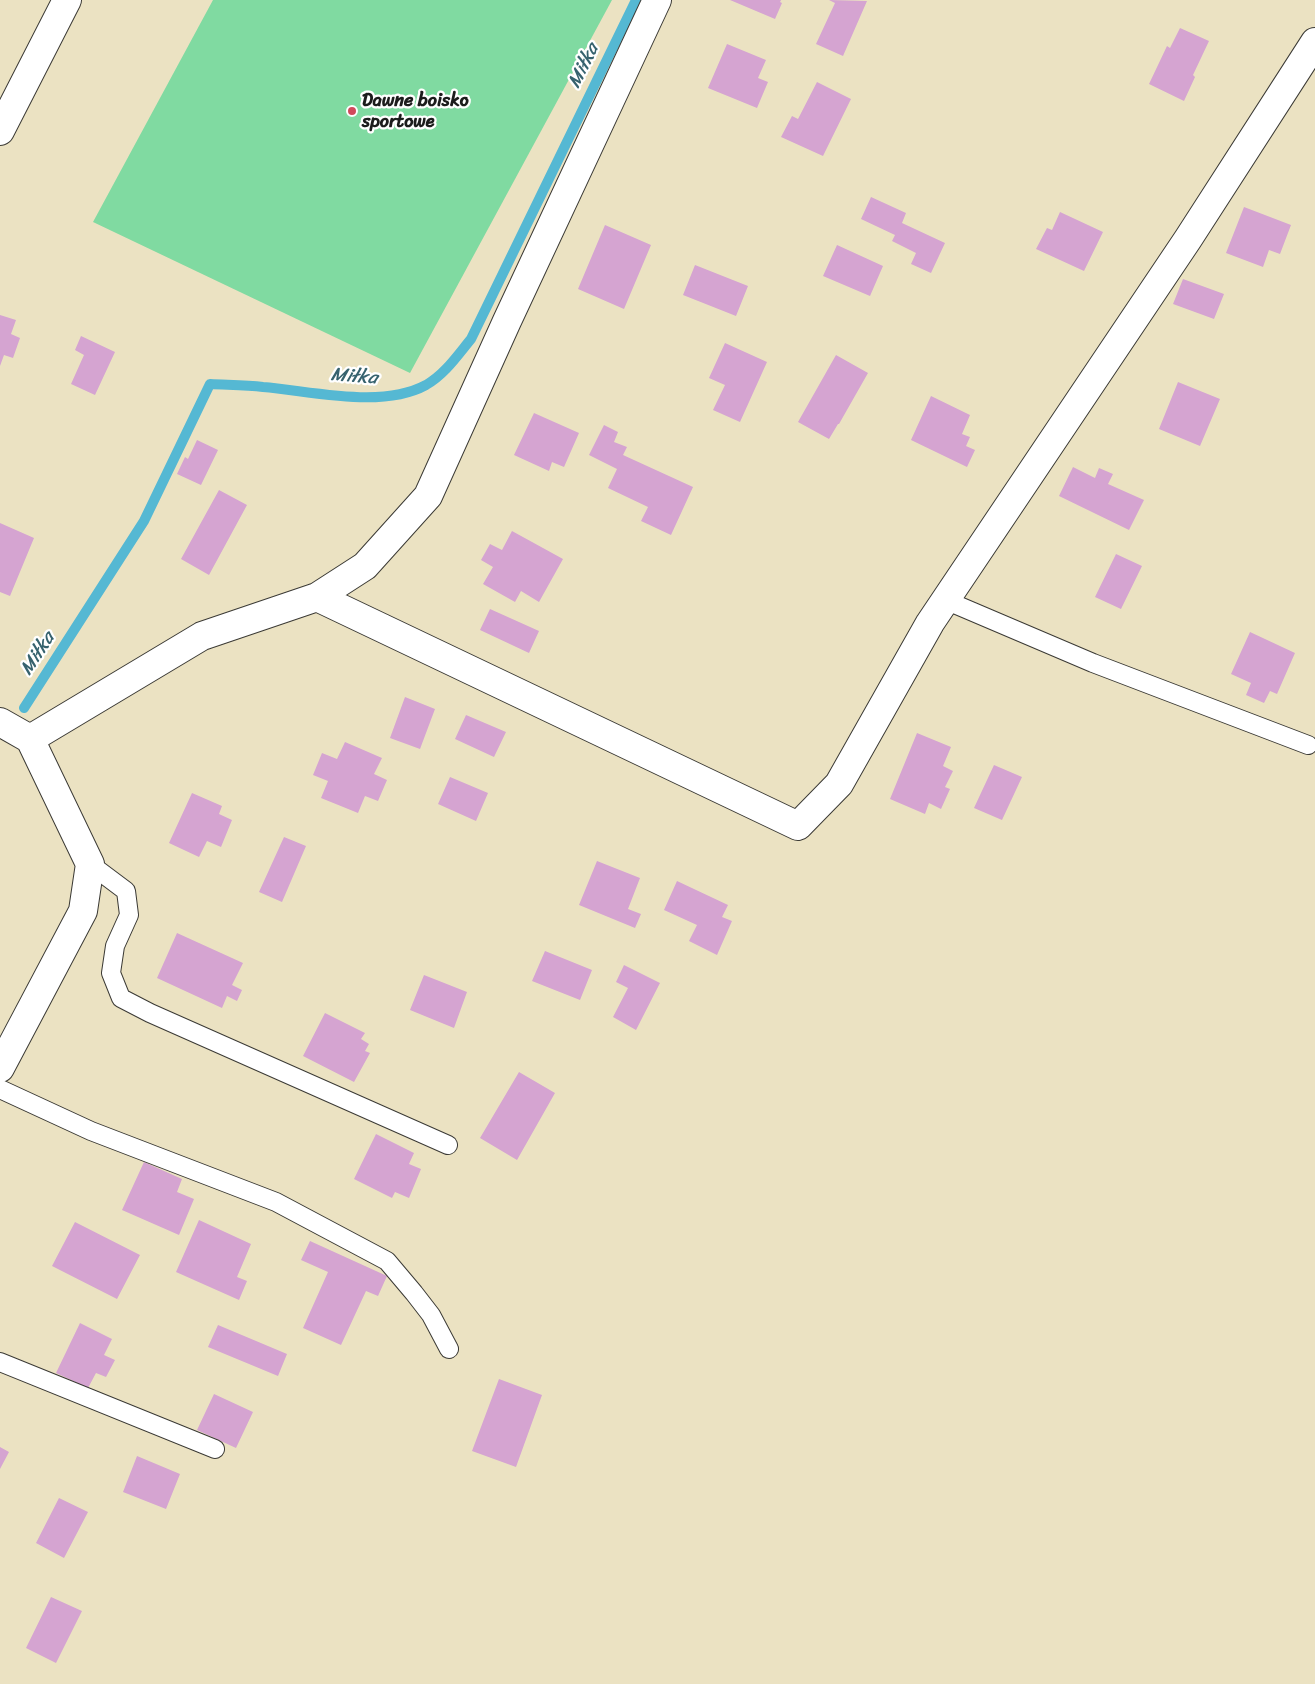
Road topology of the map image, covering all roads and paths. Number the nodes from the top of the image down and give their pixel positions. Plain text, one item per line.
1 (67, 0) edge
2 (657, 0) edge
3 (1315, 42) edge
4 (0, 131) edge
5 (317, 597) junction
6 (945, 600) junction
7 (0, 722) edge
8 (30, 739) junction
9 (1308, 745) dead end
10 (90, 864) junction
11 (0, 1068) edge
12 (0, 1089) edge
13 (448, 1145) dead end
14 (449, 1349) dead end
15 (0, 1362) edge
16 (215, 1449) dead end

1 - 4 street
2 - 5 street
3 - 6 street
5 - 6 street
5 - 8 street
6 - 9 lane
7 - 8 street
8 - 10 street
10 - 11 street
10 - 13 lane
12 - 14 lane
15 - 16 lane

